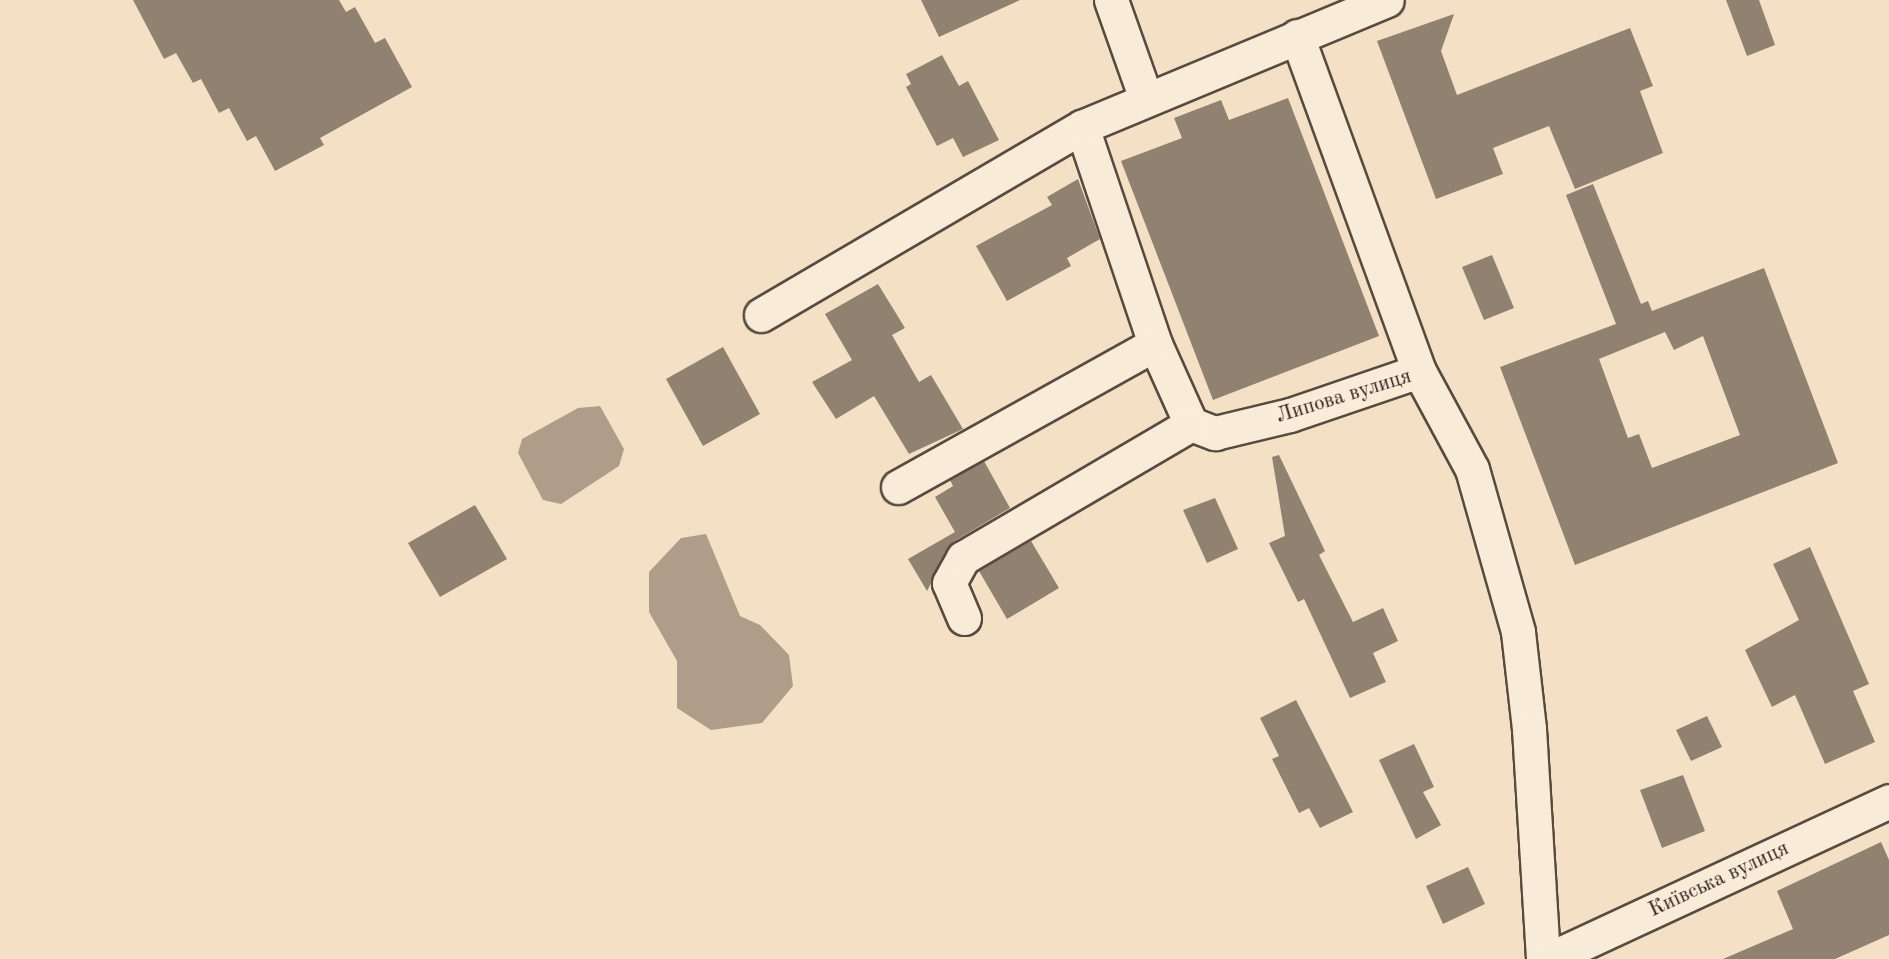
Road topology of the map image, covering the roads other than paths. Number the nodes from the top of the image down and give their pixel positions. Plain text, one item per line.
1 (1111, 0) edge
2 (1387, 0) edge
3 (1297, 36) junction
4 (1146, 99) junction
5 (1082, 127) junction
6 (761, 315) dead end
7 (1155, 344) junction
8 (1419, 371) junction
9 (1191, 424) junction
10 (898, 487) dead end
11 (964, 618) dead end
12 (1889, 801) edge
13 (1543, 959) edge
14 (1549, 959) edge

1 - 4 street
2 - 3 street
3 - 4 street
3 - 8 street
4 - 5 street
5 - 6 street
5 - 7 street
7 - 9 street
7 - 10 street
8 - 9 street, Липова вулиця
8 - 13 street, Липова вулиця
9 - 11 street
12 - 14 street, Київська вулиця

